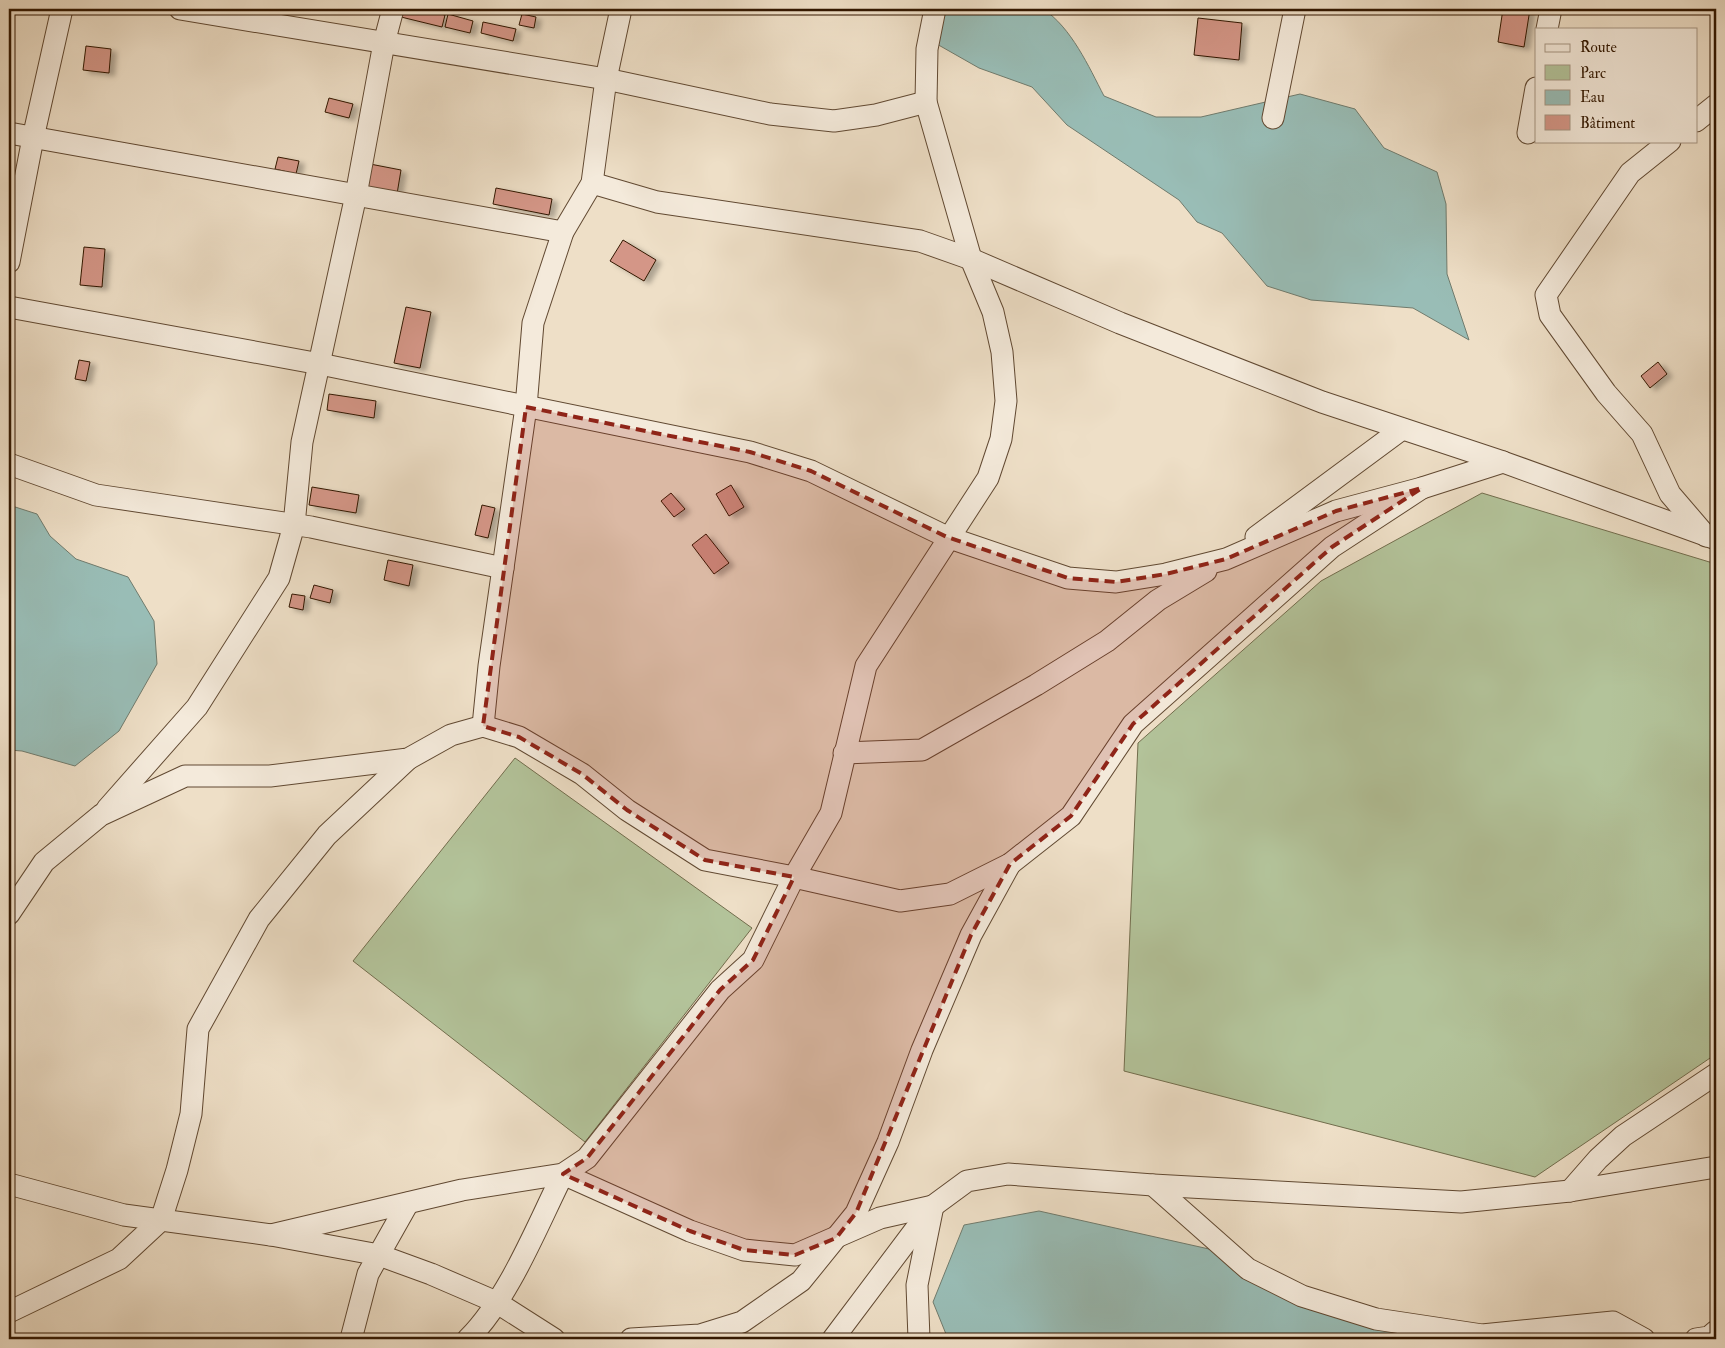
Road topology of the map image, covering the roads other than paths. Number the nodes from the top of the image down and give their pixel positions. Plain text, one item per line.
1 (62, 9) edge
2 (180, 9) edge
3 (393, 9) edge
4 (621, 9) edge
5 (935, 9) edge
6 (1295, 9) edge
7 (1550, 9) edge
8 (1547, 28) edge
9 (384, 43) junction
10 (606, 79) junction
11 (1535, 94) edge
12 (926, 102) junction
13 (1716, 105) edge
14 (1273, 118) dead end
15 (1698, 119) edge
16 (9, 133) edge
17 (1528, 133) dead end
18 (33, 138) junction
19 (1669, 142) edge
20 (592, 182) junction
21 (356, 195) junction
22 (563, 232) junction
23 (971, 259) junction
24 (9, 262) edge
25 (9, 307) edge
26 (320, 364) junction
27 (526, 407) junction
28 (1402, 428) junction
29 (1503, 462) junction
30 (9, 464) edge
31 (1422, 488) junction
32 (294, 524) junction
33 (947, 537) junction
34 (1712, 538) edge
35 (1226, 559) junction
36 (503, 568) junction
37 (483, 726) junction
38 (844, 754) junction
39 (408, 759) junction
40 (101, 815) junction
41 (1010, 864) junction
42 (794, 877) junction
43 (9, 914) edge
44 (1716, 1074) edge
45 (1713, 1169) edge
46 (563, 1174) junction
47 (9, 1184) edge
48 (1153, 1185) junction
49 (1570, 1191) junction
50 (408, 1203) junction
51 (933, 1206) junction
52 (161, 1220) junction
53 (271, 1235) junction
54 (836, 1238) junction
55 (379, 1255) junction
56 (496, 1302) junction
57 (9, 1312) edge
58 (1716, 1331) edge
59 (351, 1339) edge
60 (468, 1339) edge
61 (554, 1339) edge
62 (630, 1339) edge
63 (833, 1339) edge
64 (919, 1339) edge
65 (1644, 1339) edge
66 (1696, 1339) edge

1 - 18 street
2 - 9 street
3 - 9 street
4 - 10 street
5 - 12 street
6 - 14 street
7 - 8 street
9 - 10 street
9 - 21 street
10 - 12 street
10 - 20 street
11 - 17 street
12 - 23 street
13 - 15 street
16 - 18 street
18 - 21 street
18 - 24 street
19 - 34 street
20 - 22 street
20 - 23 street
21 - 22 street
21 - 26 street
22 - 27 street
23 - 28 street
23 - 33 street
25 - 26 street
26 - 27 street
26 - 32 street
27 - 33 street
27 - 36 street
28 - 29 street
28 - 35 street
29 - 31 street
29 - 34 street
30 - 32 street
31 - 35 street
31 - 41 street
32 - 36 street
32 - 40 street
33 - 35 street
33 - 38 street
35 - 38 street
36 - 37 street
37 - 39 street
37 - 42 street
38 - 42 street
39 - 40 street
39 - 52 street
40 - 43 street
41 - 42 street
41 - 54 street
42 - 46 street
44 - 49 street
45 - 49 street
46 - 50 street
46 - 54 street
46 - 56 street
47 - 52 street
48 - 49 street
48 - 51 street
48 - 65 street
50 - 53 street
50 - 55 street
51 - 54 street
51 - 63 street
51 - 64 street
52 - 53 street
52 - 57 street
53 - 55 street
54 - 62 street
55 - 56 street
55 - 59 street
56 - 60 street
56 - 61 street
58 - 66 street

